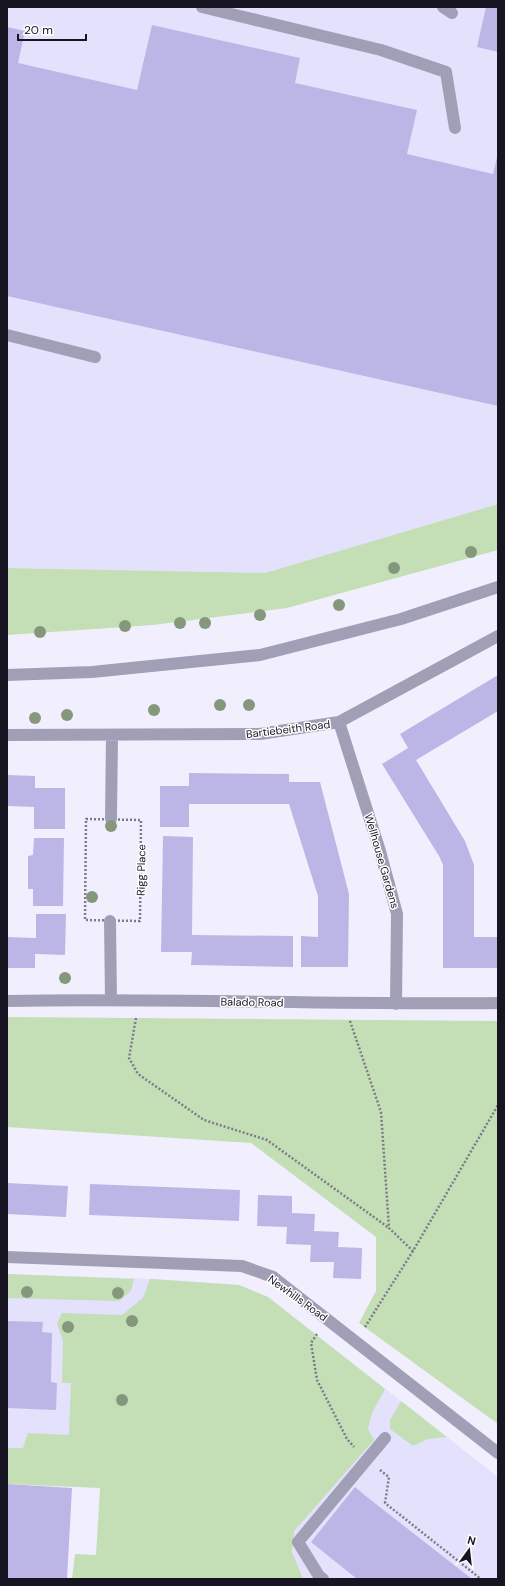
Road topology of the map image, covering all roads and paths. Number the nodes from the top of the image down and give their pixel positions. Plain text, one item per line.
1 (202, 7) edge
2 (455, 128) dead end
3 (7, 335) edge
4 (95, 357) dead end
5 (498, 587) edge
6 (498, 636) edge
7 (7, 675) edge
8 (340, 722) junction
9 (112, 735) junction
10 (7, 736) edge
11 (111, 819) junction
12 (110, 921) junction
13 (111, 1000) junction
14 (140, 1000) junction
15 (7, 1002) edge
16 (498, 1003) edge
17 (344, 1004) junction
18 (396, 1004) junction
19 (498, 1104) edge
20 (389, 1228) junction
21 (413, 1251) junction
22 (7, 1257) edge
23 (356, 1341) junction
24 (384, 1438) dead end
25 (498, 1453) edge
26 (323, 1579) edge

1 - 2 street
3 - 4 street
5 - 7 street
6 - 8 street, Bartiebeith Road
8 - 9 street, Bartiebeith Road
8 - 18 street, Wellhouse Gardens
9 - 10 street, Bartiebeith Road
9 - 11 street
11 - 12 path, Rigg Place
11 - 12 path, Rigg Place
12 - 13 street
13 - 14 street, Balado Road
13 - 15 street, Balado Road
14 - 17 street, Balado Road
14 - 20 path
16 - 18 street, Balado Road
17 - 18 street, Balado Road
17 - 20 path
19 - 21 path
20 - 21 path
21 - 23 path
22 - 23 street, Newhills Road
23 - 25 street, Newhills Road
24 - 26 street

